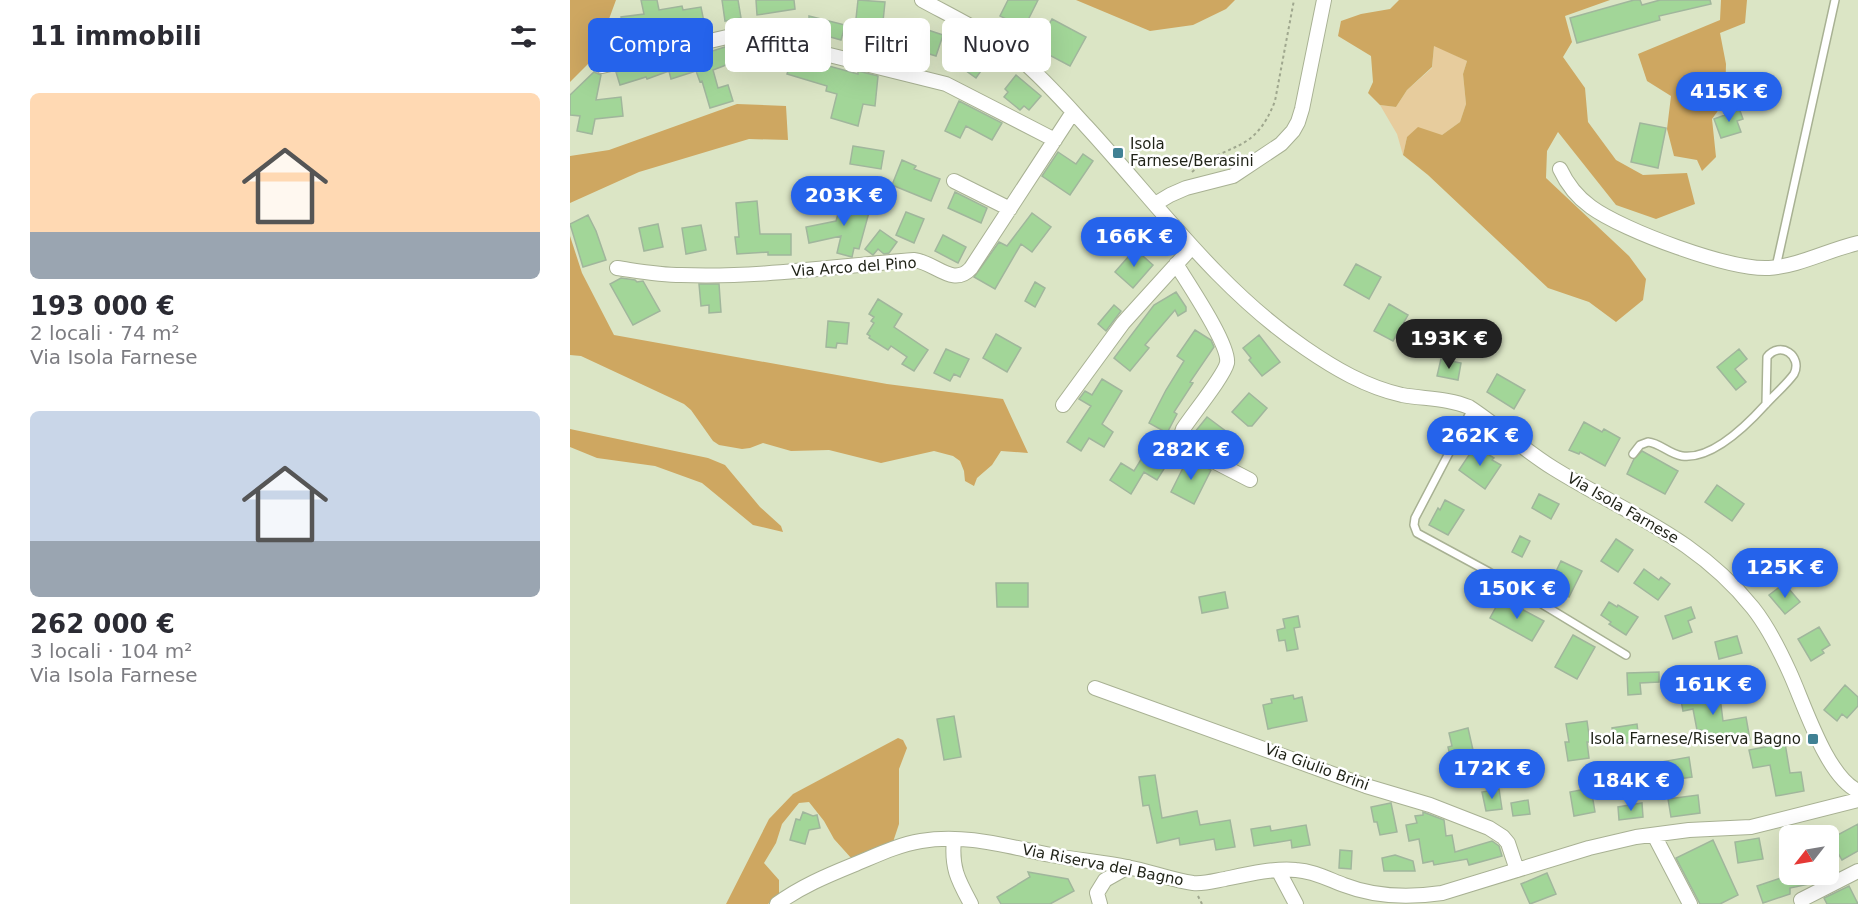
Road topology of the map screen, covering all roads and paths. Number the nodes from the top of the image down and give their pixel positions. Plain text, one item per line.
1 (922, 0) edge
2 (1294, 0) edge
3 (1324, 0) edge
4 (1835, 0) edge
5 (713, 40) edge
6 (1073, 112) junction
7 (1055, 140) junction
8 (1560, 168) dead end
9 (954, 181) dead end
10 (1186, 188) junction
11 (1155, 204) junction
12 (1010, 209) junction
13 (1858, 243) edge
14 (1192, 247) junction
15 (1176, 264) junction
16 (1776, 267) junction
17 (617, 268) dead end
18 (1766, 404) junction
19 (1063, 405) dead end
20 (1472, 409) junction
21 (1633, 454) dead end
22 (1250, 480) dead end
23 (1626, 655) dead end
24 (1095, 688) dead end
25 (1858, 791) edge
26 (1858, 800) edge
27 (1654, 835) junction
28 (954, 839) junction
29 (1128, 867) junction
30 (1278, 870) junction
31 (1516, 870) junction
32 (1858, 871) edge
33 (1801, 900) dead end
34 (777, 904) edge
35 (972, 904) edge
36 (1100, 904) edge
37 (1296, 904) edge
38 (1690, 904) edge

1 - 6 street, Via Isola Farnese
2 - 10 path
3 - 10 street
4 - 16 lane
5 - 7 street
6 - 7 street, Via Arco del Pino
6 - 11 street, Via Isola Farnese
7 - 12 street, Via Arco del Pino
8 - 16 street
9 - 12 street
10 - 11 street
11 - 14 street, Via Isola Farnese
12 - 17 street, Via Arco del Pino
13 - 16 street
14 - 15 street
14 - 20 street, Via Isola Farnese
15 - 19 street
15 - 22 street
18 - 18 lane
18 - 21 lane
20 - 23 lane
20 - 25 street, Via Isola Farnese
24 - 31 street, Via Giulio Brini
26 - 27 street, Via Riserva del Bagno
27 - 31 street, Via Riserva del Bagno
27 - 38 street
28 - 29 street, Via Riserva del Bagno
28 - 34 street, Via Riserva del Bagno
28 - 35 street
29 - 30 street, Via Riserva del Bagno
29 - 36 street
30 - 31 street, Via Riserva del Bagno
30 - 37 street
32 - 33 street

